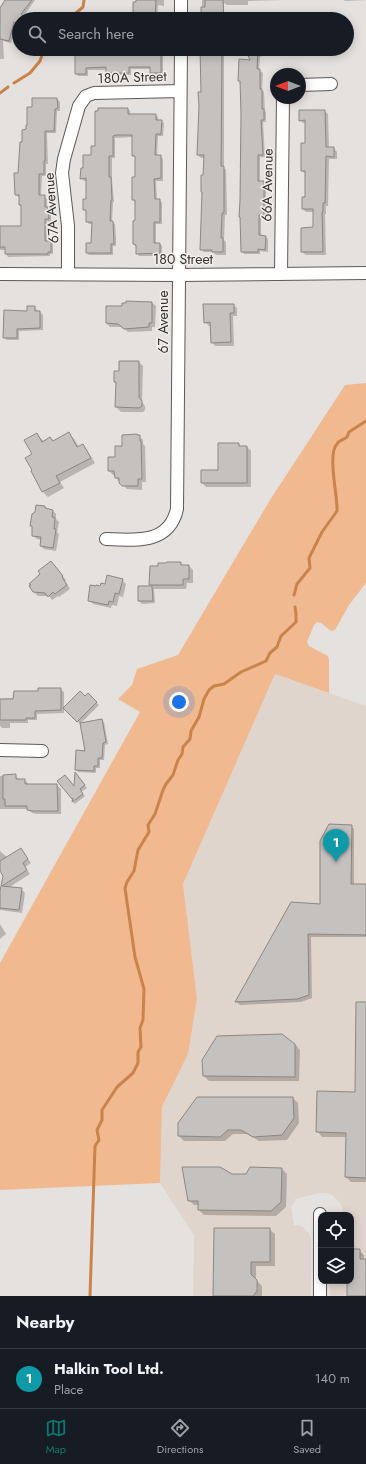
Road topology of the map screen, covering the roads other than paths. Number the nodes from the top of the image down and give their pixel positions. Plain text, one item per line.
1 (181, 0) edge
2 (181, 12) edge
3 (181, 56) edge
4 (306, 84) edge
5 (331, 84) dead end
6 (180, 91) junction
7 (86, 96) joint
8 (283, 104) edge
9 (281, 273) junction
10 (366, 273) edge
11 (0, 274) edge
12 (68, 274) junction
13 (178, 275) junction
14 (106, 539) dead end
15 (0, 750) edge
16 (42, 750) dead end
17 (320, 1248) edge
18 (320, 1296) edge

1 - 2 street
3 - 6 street, 67 Avenue
4 - 5 street
6 - 7 street, 180A Street
6 - 13 street, 67 Avenue
7 - 12 street, 67A Avenue
8 - 9 street, 66A Avenue
9 - 10 street, 180 Street
9 - 13 street, 180 Street
11 - 12 street, 180 Street
12 - 13 street, 180 Street
13 - 14 street, 67 Avenue
15 - 16 street
17 - 18 street

